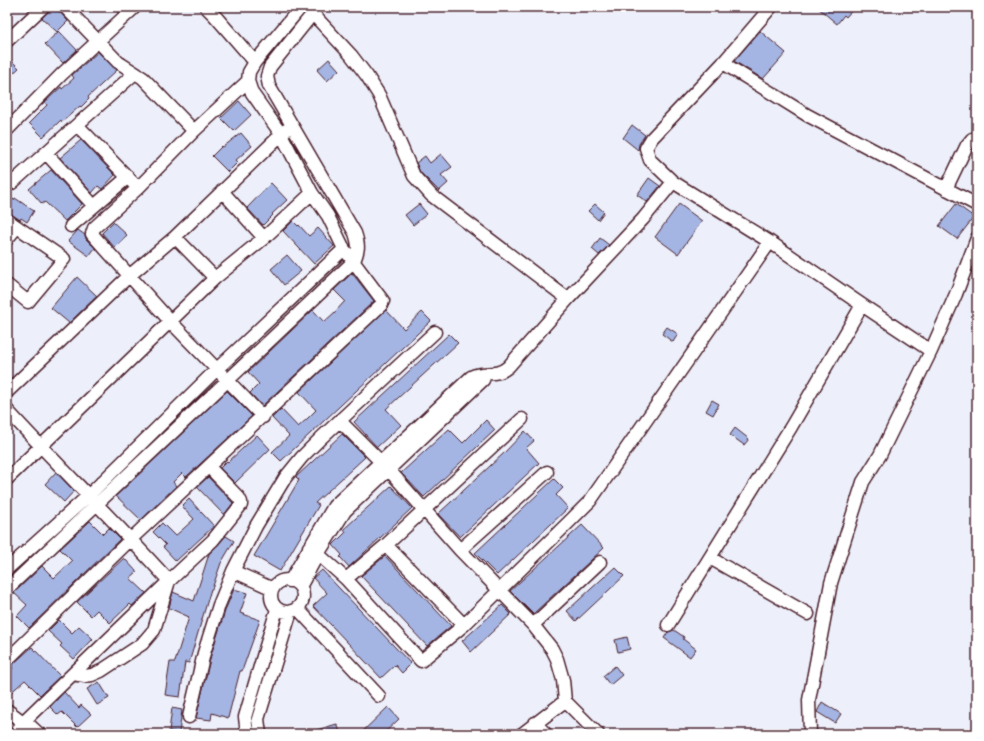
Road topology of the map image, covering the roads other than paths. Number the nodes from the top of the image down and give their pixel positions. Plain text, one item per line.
1 (43, 7) edge
2 (65, 7) edge
3 (135, 7) edge
4 (206, 7) edge
5 (301, 7) edge
6 (771, 7) edge
7 (315, 10) edge
8 (7, 41) edge
9 (98, 41) junction
10 (255, 62) junction
11 (722, 64) junction
12 (135, 73) junction
13 (248, 81) junction
14 (77, 125) junction
15 (292, 126) junction
16 (7, 130) edge
17 (194, 131) junction
18 (281, 134) junction
19 (977, 138) edge
20 (46, 153) junction
21 (128, 177) junction
22 (673, 182) junction
23 (12, 183) dead end
24 (138, 188) junction
25 (946, 189) junction
26 (222, 191) junction
27 (312, 193) junction
28 (977, 205) edge
29 (94, 206) junction
30 (7, 220) edge
31 (71, 226) dead end
32 (17, 227) junction
33 (175, 237) junction
34 (264, 238) junction
35 (977, 238) edge
36 (7, 239) edge
37 (770, 242) junction
38 (344, 249) junction
39 (354, 261) junction
40 (129, 276) junction
41 (215, 278) junction
42 (7, 285) edge
43 (568, 299) junction
44 (862, 305) junction
45 (170, 321) junction
46 (435, 332) dead end
47 (931, 351) junction
48 (216, 370) junction
49 (227, 380) junction
50 (7, 392) edge
51 (7, 410) edge
52 (263, 417) junction
53 (522, 419) dead end
54 (340, 421) junction
55 (41, 447) junction
56 (385, 466) junction
57 (209, 467) junction
58 (547, 472) dead end
59 (7, 479) edge
60 (92, 500) junction
61 (425, 510) junction
62 (132, 539) junction
63 (386, 545) junction
64 (460, 550) junction
65 (314, 551) junction
66 (710, 558) junction
67 (600, 562) dead end
68 (7, 569) edge
69 (233, 571) junction
70 (346, 579) junction
71 (169, 580) junction
72 (295, 584) junction
73 (7, 589) edge
74 (273, 589) junction
75 (499, 590) junction
76 (277, 609) junction
77 (294, 610) junction
78 (808, 614) dead end
79 (464, 625) junction
80 (533, 625) junction
81 (668, 625) dead end
82 (7, 660) edge
83 (73, 674) junction
84 (379, 696) dead end
85 (565, 702) junction
86 (7, 710) edge
87 (190, 717) dead end
88 (24, 722) junction
89 (535, 724) junction
90 (16, 734) edge
91 (39, 734) edge
92 (247, 734) edge
93 (260, 734) edge
94 (522, 734) edge
95 (546, 734) edge
96 (598, 734) edge
97 (810, 734) edge

1 - 8 street
2 - 9 street
3 - 9 street
4 - 10 street
5 - 10 street
6 - 11 street
7 - 15 street
7 - 43 street
9 - 12 street
9 - 16 street
10 - 13 street
11 - 22 street
11 - 25 street
12 - 14 street
12 - 17 street
13 - 17 street
13 - 18 street
14 - 20 street
14 - 21 street
15 - 18 street
15 - 39 street
17 - 24 street
18 - 26 street
18 - 27 street
19 - 25 street
20 - 23 street
20 - 29 street
21 - 24 street
21 - 29 street
22 - 37 street
22 - 43 street
24 - 40 street
25 - 28 street
26 - 33 street
26 - 34 street
27 - 34 street
27 - 38 street
29 - 31 street
30 - 32 street
32 - 36 street
32 - 42 street
33 - 40 street
33 - 41 street
34 - 41 street
35 - 47 street
37 - 44 street
37 - 75 street
38 - 39 street
38 - 48 street
39 - 49 street
39 - 52 street
40 - 45 street
40 - 50 street
41 - 45 street
43 - 56 street
44 - 47 street
44 - 66 street
45 - 48 street
45 - 55 street
46 - 54 street
47 - 97 street
48 - 49 street
48 - 60 street
49 - 52 street
49 - 60 street
51 - 55 street
52 - 57 street
53 - 61 street
54 - 56 street
54 - 69 street
55 - 59 street
55 - 60 street
56 - 61 street
56 - 65 street
57 - 62 street
57 - 71 street
58 - 64 street
60 - 62 street
60 - 68 street
60 - 73 street
61 - 63 street
61 - 64 street
62 - 71 street
62 - 82 street
63 - 70 street
63 - 79 street
64 - 75 street
65 - 70 street
65 - 72 street
66 - 78 street
66 - 81 street
67 - 80 street
69 - 74 street
69 - 87 street
70 - 79 street
71 - 83 street
71 - 83 street
72 - 74 street
72 - 77 street
74 - 76 street
75 - 79 street
75 - 80 street
76 - 77 street
76 - 92 street
77 - 84 street
77 - 93 street
80 - 85 street
83 - 88 street
85 - 89 street
85 - 96 street
86 - 88 street
88 - 90 street
88 - 91 street
89 - 94 street
89 - 95 street

